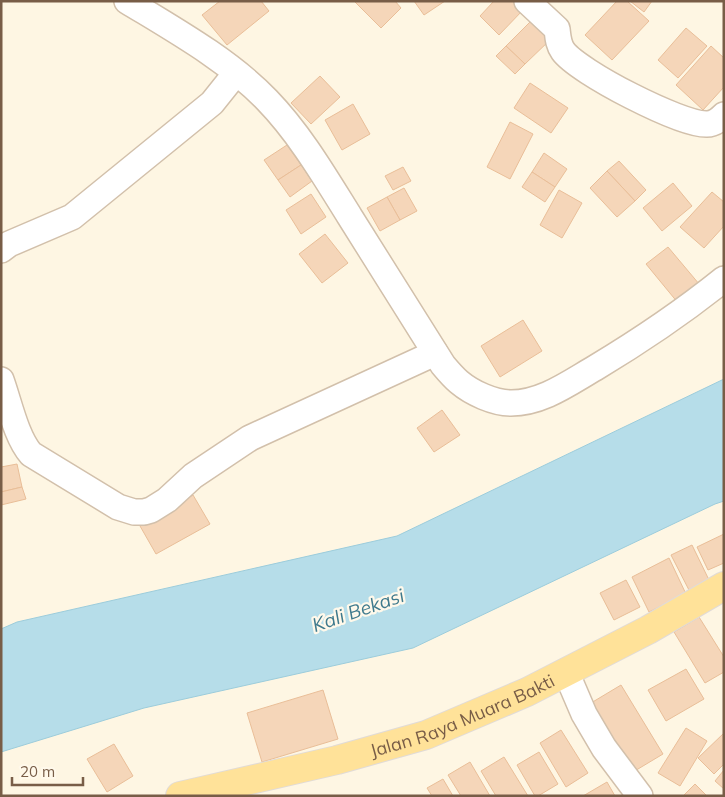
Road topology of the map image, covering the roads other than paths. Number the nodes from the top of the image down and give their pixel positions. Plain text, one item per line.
1 (127, 1) edge
2 (527, 1) edge
3 (236, 73) junction
4 (724, 115) edge
5 (1, 250) edge
6 (724, 279) edge
7 (436, 353) junction
8 (1, 380) edge
9 (724, 586) edge
10 (566, 672) junction
11 (247, 789) edge
12 (180, 796) edge
13 (640, 796) edge

1 - 3 street
2 - 4 street
3 - 5 street
3 - 7 street
6 - 7 street
7 - 8 street
9 - 10 main road, Jalan Raya Muara Bakti
10 - 11 main road, Jalan Raya Muara Bakti
10 - 13 street
11 - 12 main road, Jalan Raya Muara Bakti

